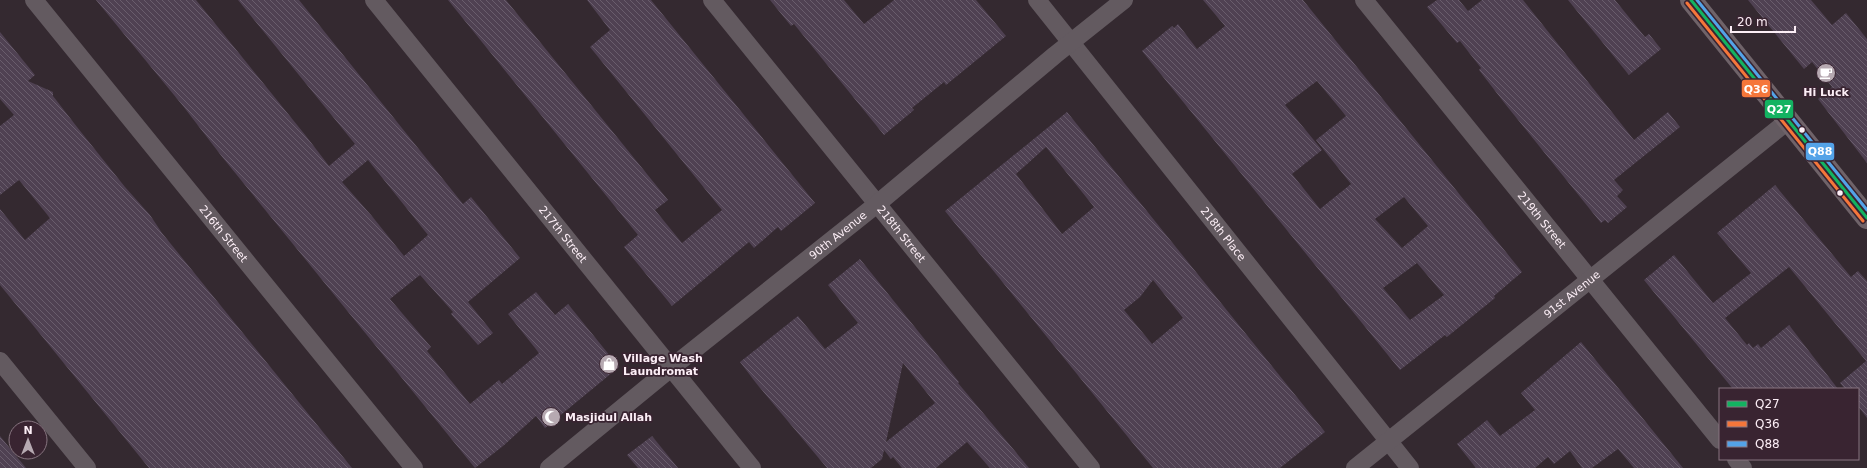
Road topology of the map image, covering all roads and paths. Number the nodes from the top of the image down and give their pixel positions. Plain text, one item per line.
1 (34, 0) edge
2 (374, 0) edge
3 (712, 0) edge
4 (1037, 0) edge
5 (1124, 0) edge
6 (1364, 0) edge
7 (1692, 0) edge
8 (1072, 41) junction
9 (1789, 120) junction
10 (877, 204) junction
11 (1865, 211) edge
12 (1590, 280) junction
13 (0, 361) edge
14 (671, 368) junction
15 (1719, 439) edge
16 (1388, 441) junction
17 (1737, 460) edge
18 (87, 468) edge
19 (414, 468) edge
20 (549, 468) edge
21 (752, 468) edge
22 (1091, 468) edge
23 (1355, 468) edge
24 (1410, 468) edge
25 (1743, 468) edge

1 - 19 street, 216th Street
2 - 14 street, 217th Street
3 - 10 street, 218th Street
4 - 8 street, 218th Place
5 - 8 street, 90th Avenue
6 - 12 street, 219th Street
7 - 9 main road
8 - 10 street, 90th Avenue
8 - 16 street, 218th Place
9 - 11 main road
9 - 12 street, 91st Avenue
10 - 14 street, 90th Avenue
10 - 22 street, 218th Street
12 - 15 street, 219th Street
12 - 16 street, 91st Avenue
13 - 18 street
14 - 20 street, 90th Avenue
14 - 21 street, 217th Street
16 - 23 street, 91st Avenue
16 - 24 street, 218th Place
17 - 25 street

